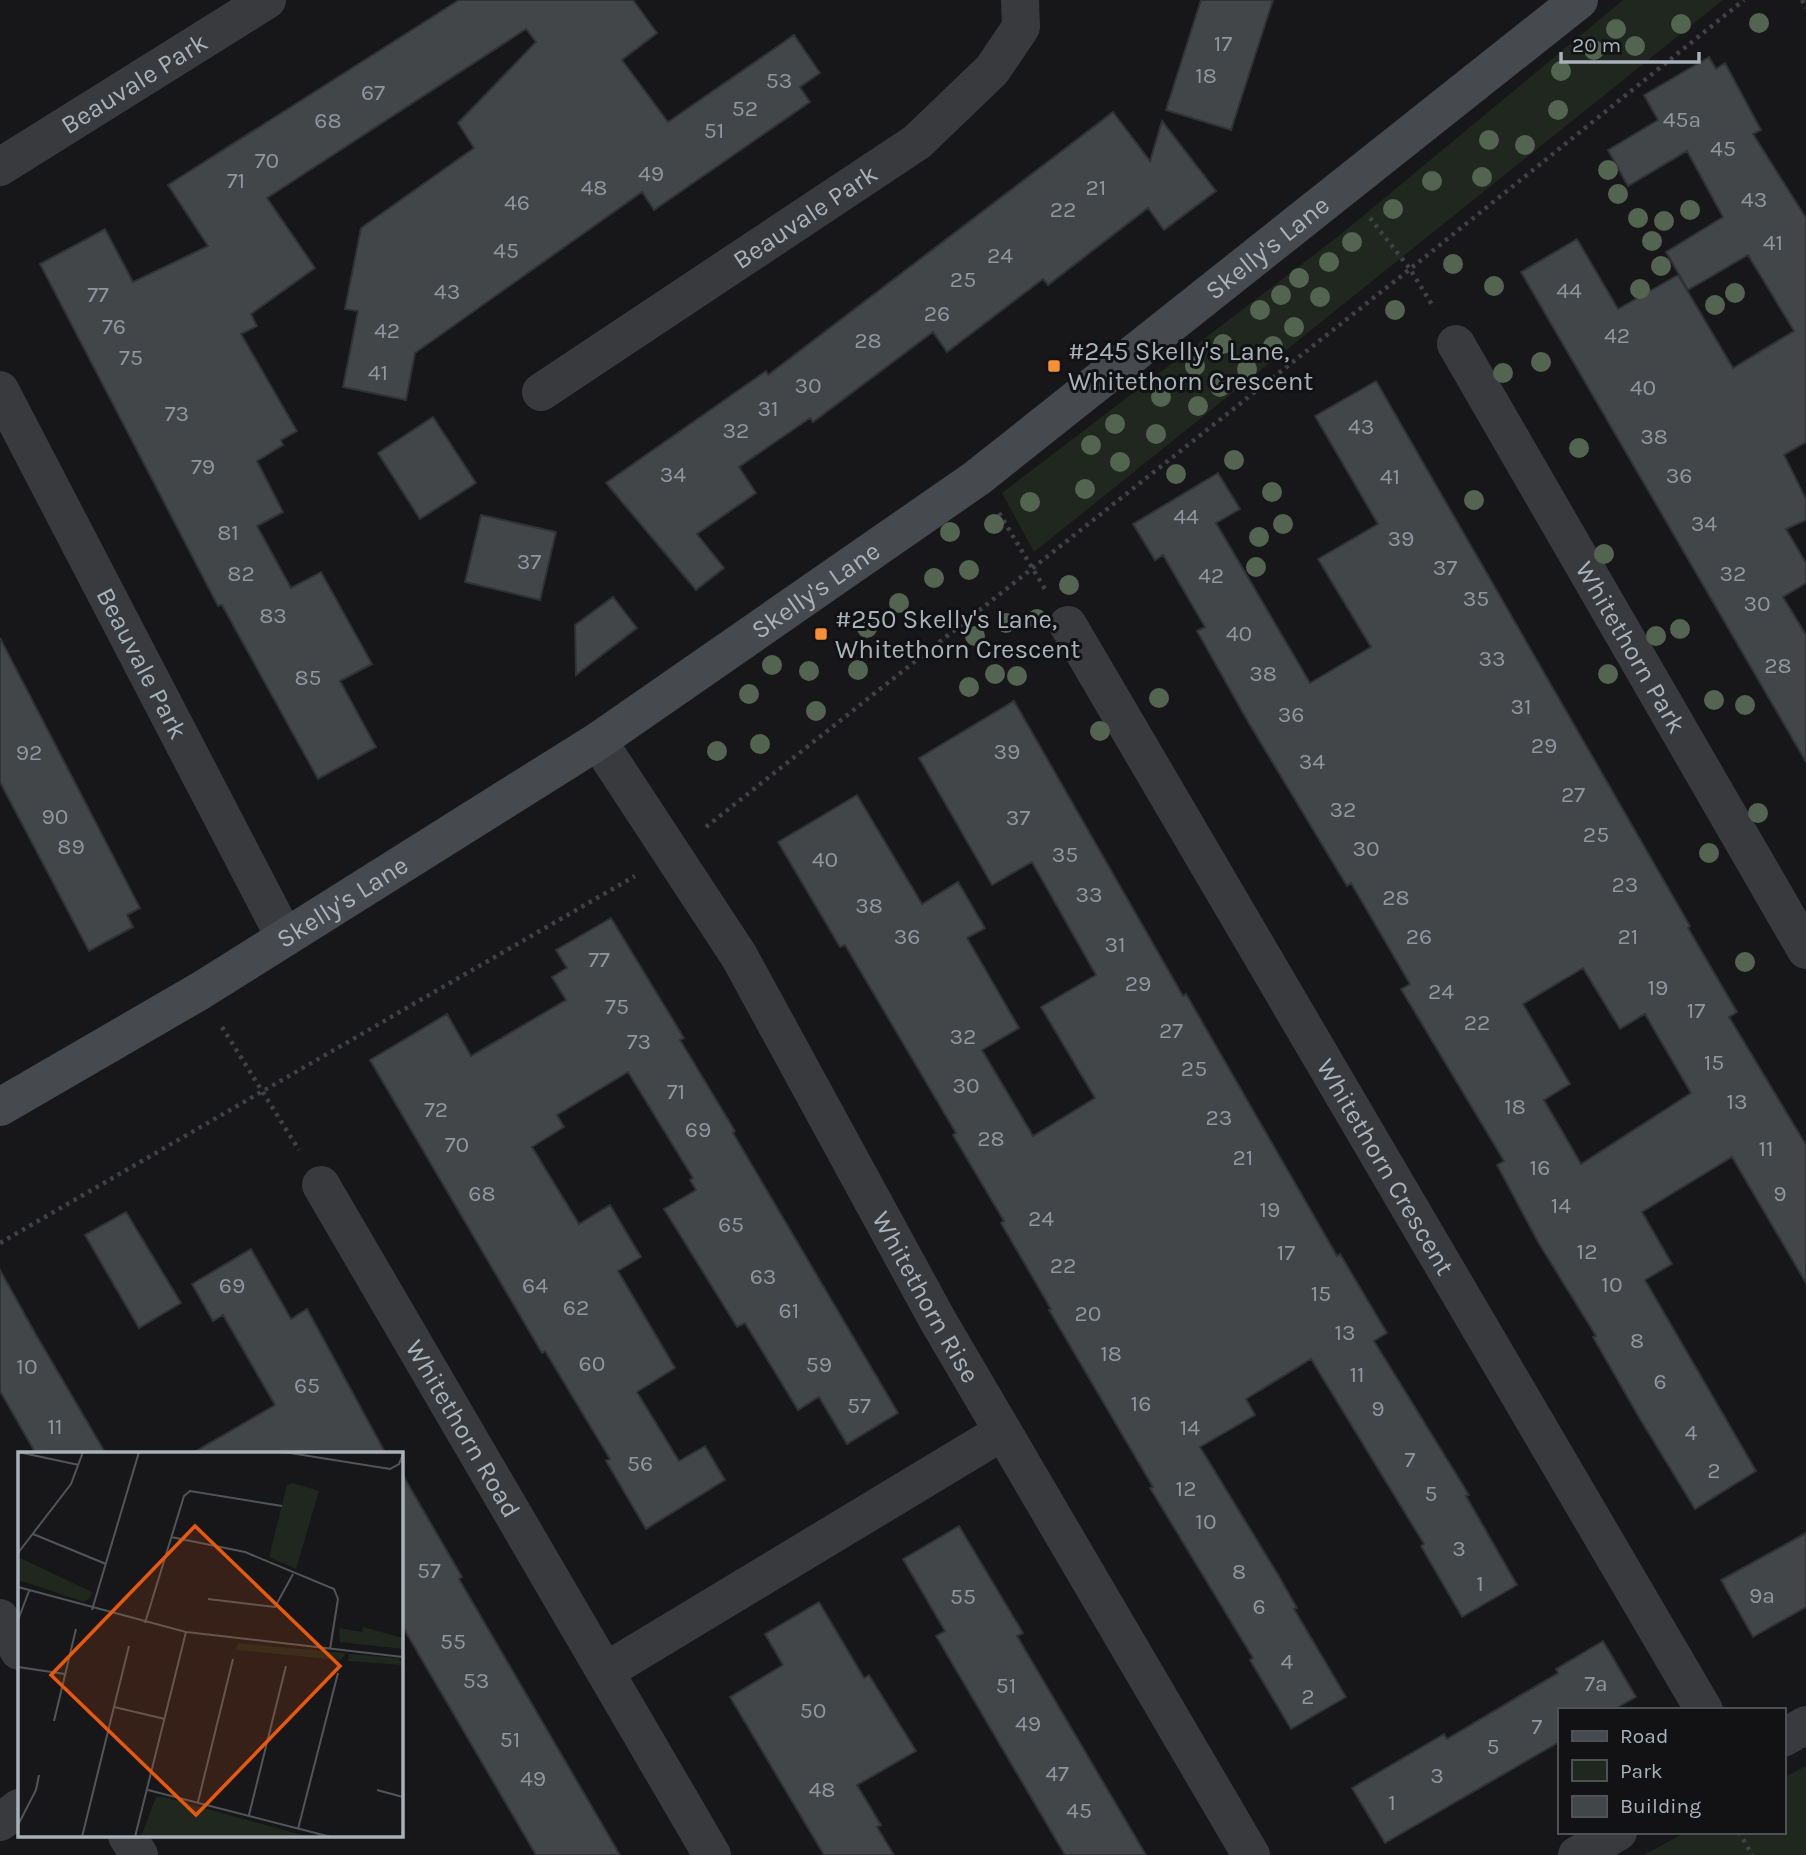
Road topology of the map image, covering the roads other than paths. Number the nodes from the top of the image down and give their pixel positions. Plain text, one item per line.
1 (267, 0) edge
2 (1020, 0) edge
3 (1579, 0) edge
4 (0, 167) edge
5 (1456, 344) road end
6 (0, 390) edge
7 (541, 392) dead end
8 (1068, 625) road end
9 (598, 741) junction
10 (284, 936) junction
11 (1806, 950) edge
12 (0, 1107) edge
13 (321, 1185) road end
14 (1002, 1432) junction
15 (0, 1618) edge
16 (18, 1649) edge
17 (606, 1671) junction
18 (1703, 1708) edge
19 (1806, 1725) edge
20 (1785, 1737) edge
21 (18, 1809) edge
22 (0, 1822) edge
23 (1614, 1834) edge
24 (128, 1838) edge
25 (139, 1855) edge
26 (712, 1855) edge
27 (1251, 1855) edge
28 (1577, 1855) edge

1 - 4 street, Beauvale Park
2 - 7 street, Beauvale Park
3 - 9 street, Skelly's Lane
5 - 11 street, Whitethorn Park
6 - 10 street, Beauvale Park
8 - 18 street, Whitethorn Crescent
9 - 10 street, Skelly's Lane
9 - 14 street, Whitethorn Rise
10 - 12 street, Skelly's Lane
13 - 17 street, Whitethorn Road
14 - 17 street
14 - 27 street, Whitethorn Rise
15 - 16 street
17 - 26 street, Whitethorn Road
19 - 20 street
21 - 22 street
23 - 28 street
24 - 25 street

